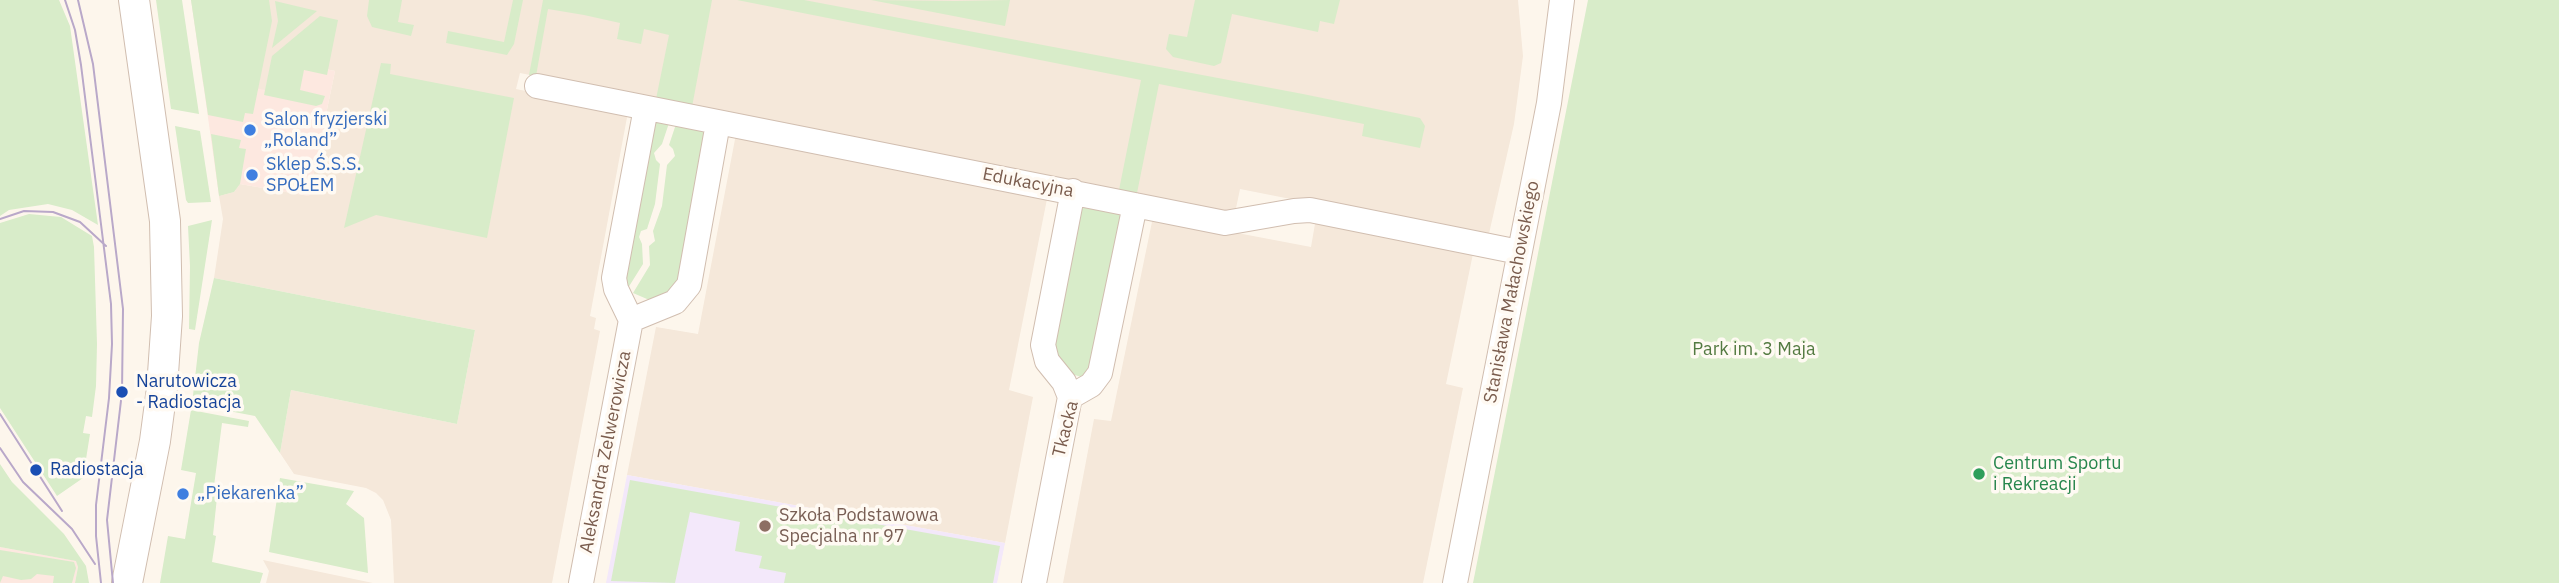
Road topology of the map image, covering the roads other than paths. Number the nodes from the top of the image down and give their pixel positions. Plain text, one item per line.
1 (134, 0) edge
2 (1562, 0) edge
3 (537, 86) dead end
4 (646, 108) junction
5 (718, 123) junction
6 (1073, 191) junction
7 (1135, 205) junction
8 (1520, 252) junction
9 (631, 320) junction
10 (1070, 397) junction
11 (127, 583) edge
12 (581, 583) edge
13 (1034, 583) edge
14 (1455, 583) edge

1 - 11 street
2 - 8 street, Stanisława Małachowskiego
3 - 4 street, Edukacyjna
4 - 5 street, Edukacyjna
4 - 9 street
5 - 6 street, Edukacyjna
5 - 9 street
6 - 7 street, Edukacyjna
6 - 10 street
7 - 8 street, Edukacyjna
7 - 10 street, Tkacka
8 - 14 street, Stanisława Małachowskiego
9 - 12 street, Aleksandra Zelwerowicza
10 - 13 street, Tkacka

